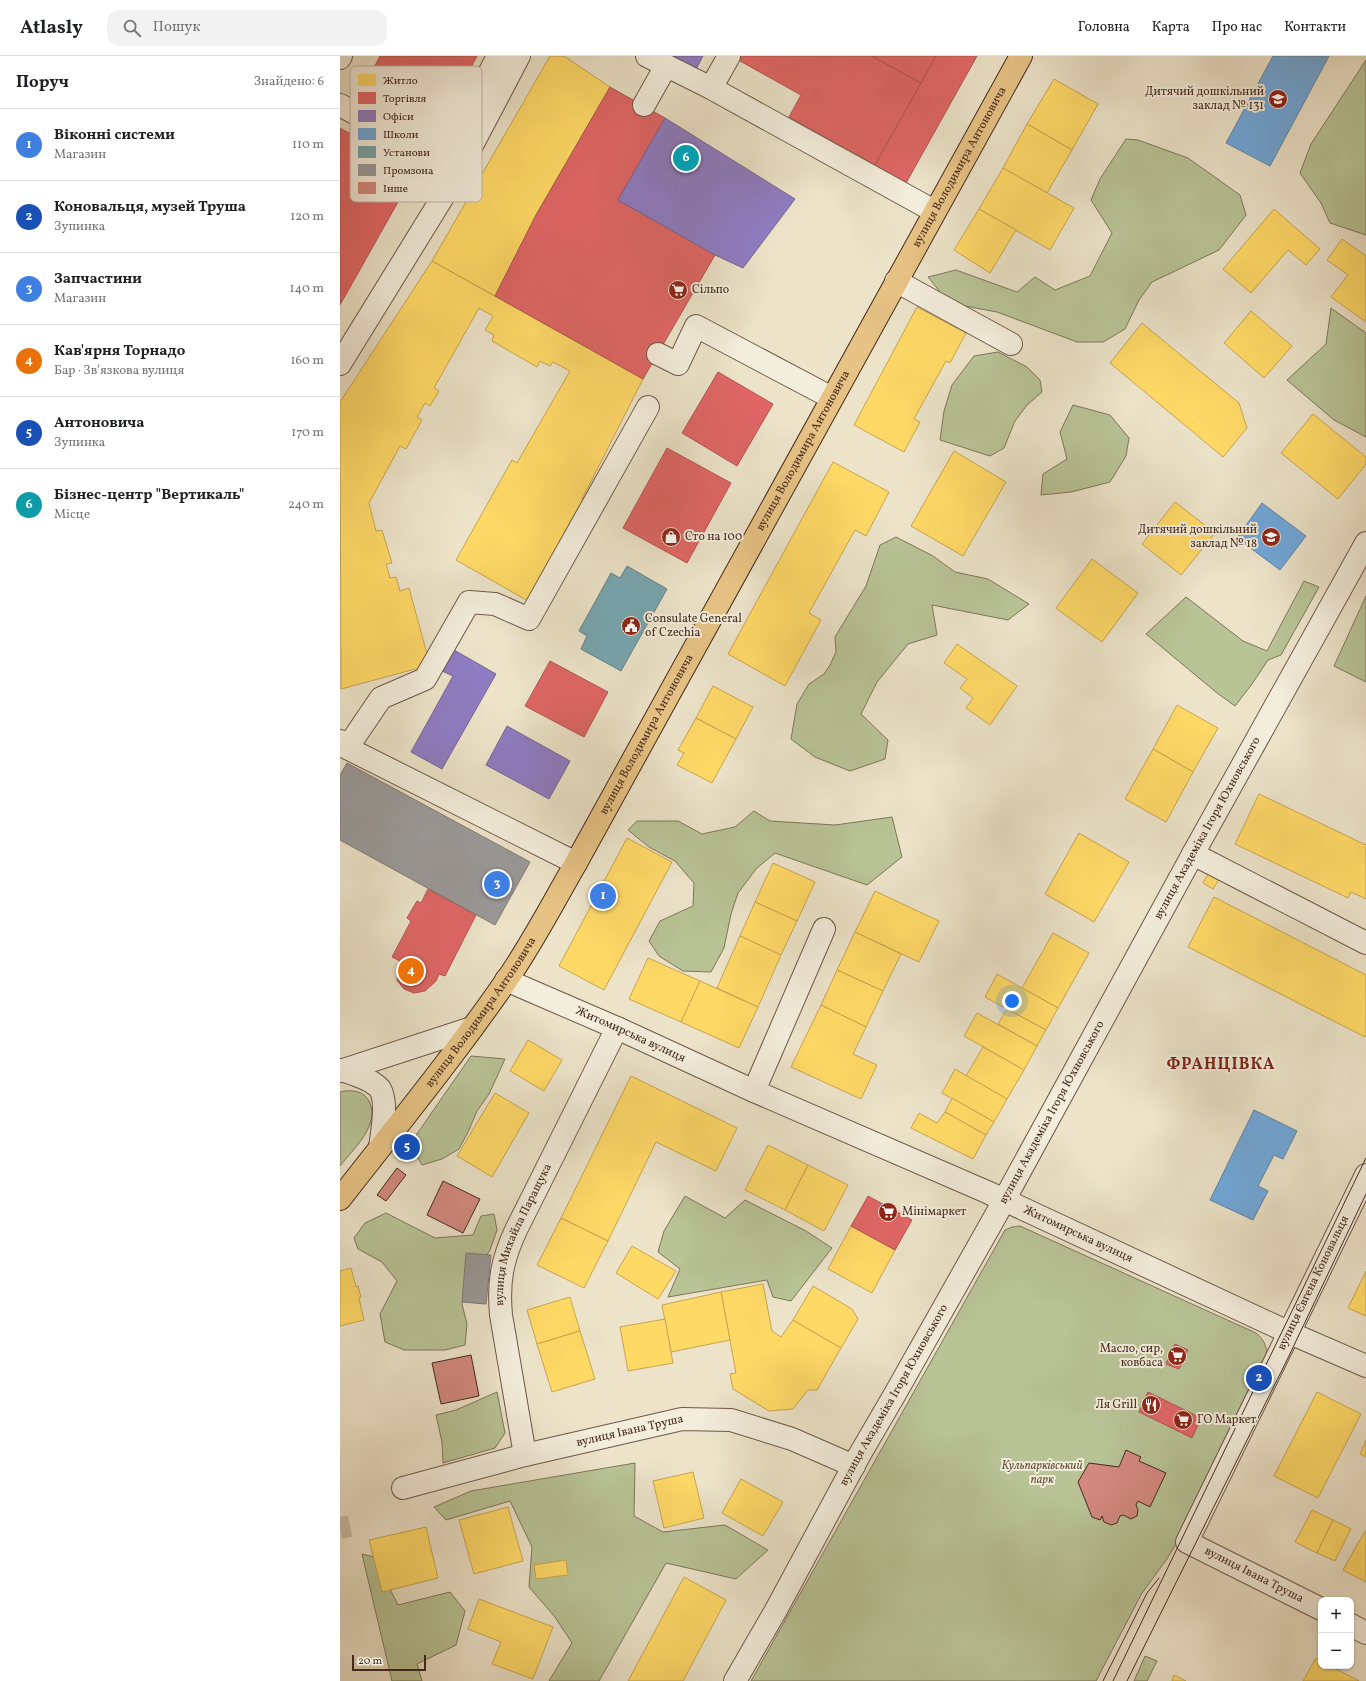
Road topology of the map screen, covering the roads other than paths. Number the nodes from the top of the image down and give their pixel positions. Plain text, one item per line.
1 (498, 56) edge
2 (519, 56) edge
3 (647, 56) edge
4 (729, 56) edge
5 (1020, 56) edge
6 (666, 66) junction
7 (482, 87) edge
8 (711, 88) junction
9 (340, 105) edge
10 (644, 105) dead end
11 (350, 110) edge
12 (482, 126) edge
13 (440, 202) edge
14 (934, 211) junction
15 (896, 281) junction
16 (1011, 344) dead end
17 (658, 354) dead end
18 (340, 364) edge
19 (832, 398) junction
20 (648, 408) dead end
21 (1366, 543) edge
22 (435, 628) dead end
23 (442, 651) junction
24 (344, 745) edge
25 (1193, 854) junction
26 (576, 863) junction
27 (824, 929) dead end
28 (1366, 943) edge
29 (506, 980) junction
30 (472, 1028) junction
31 (617, 1028) junction
32 (341, 1071) edge
33 (754, 1091) junction
34 (380, 1147) junction
35 (1366, 1175) edge
36 (340, 1199) edge
37 (1003, 1201) junction
38 (1290, 1333) junction
39 (1366, 1366) edge
40 (525, 1455) junction
41 (854, 1466) junction
42 (403, 1488) dead end
43 (1188, 1542) joint
44 (1318, 1608) edge
45 (1354, 1627) edge
46 (1366, 1633) edge
47 (735, 1681) edge

1 - 7 street
2 - 12 street
3 - 6 street
4 - 8 street
5 - 14 main road, вулиця Володимира Антоновича
6 - 8 street
6 - 10 street
8 - 14 street
9 - 11 street
13 - 18 street
14 - 15 main road, вулиця Володимира Антоновича
15 - 16 street
15 - 19 main road, вулиця Володимира Антоновича
17 - 19 street
19 - 26 main road, вулиця Володимира Антоновича
20 - 23 street
21 - 25 street, вулиця Академіка Ігоря Юхновського
22 - 23 street
23 - 24 street
24 - 26 street
25 - 28 street
25 - 37 street, вулиця Академіка Ігоря Юхновського
26 - 29 main road, вулиця Володимира Антоновича
27 - 33 street
29 - 30 main road, вулиця Володимира Антоновича
29 - 31 street, Житомирська вулиця
30 - 32 street
30 - 34 main road, вулиця Володимира Антоновича
31 - 33 street, Житомирська вулиця
31 - 40 street, вулиця Михайла Паращука
32 - 34 street
33 - 37 street, Житомирська вулиця
34 - 36 main road, вулиця Володимира Антоновича
35 - 38 street, вулиця Євгена Коновальця
37 - 38 street, Житомирська вулиця
37 - 41 street, вулиця Академіка Ігоря Юхновського
38 - 39 street, Житомирська вулиця
38 - 43 street, вулиця Євгена Коновальця
40 - 41 street, вулиця Івана Труша
40 - 42 street, вулиця Івана Труша
41 - 47 street, вулиця Академіка Ігоря Юхновського
43 - 44 street, вулиця Івана Труша
45 - 46 street

